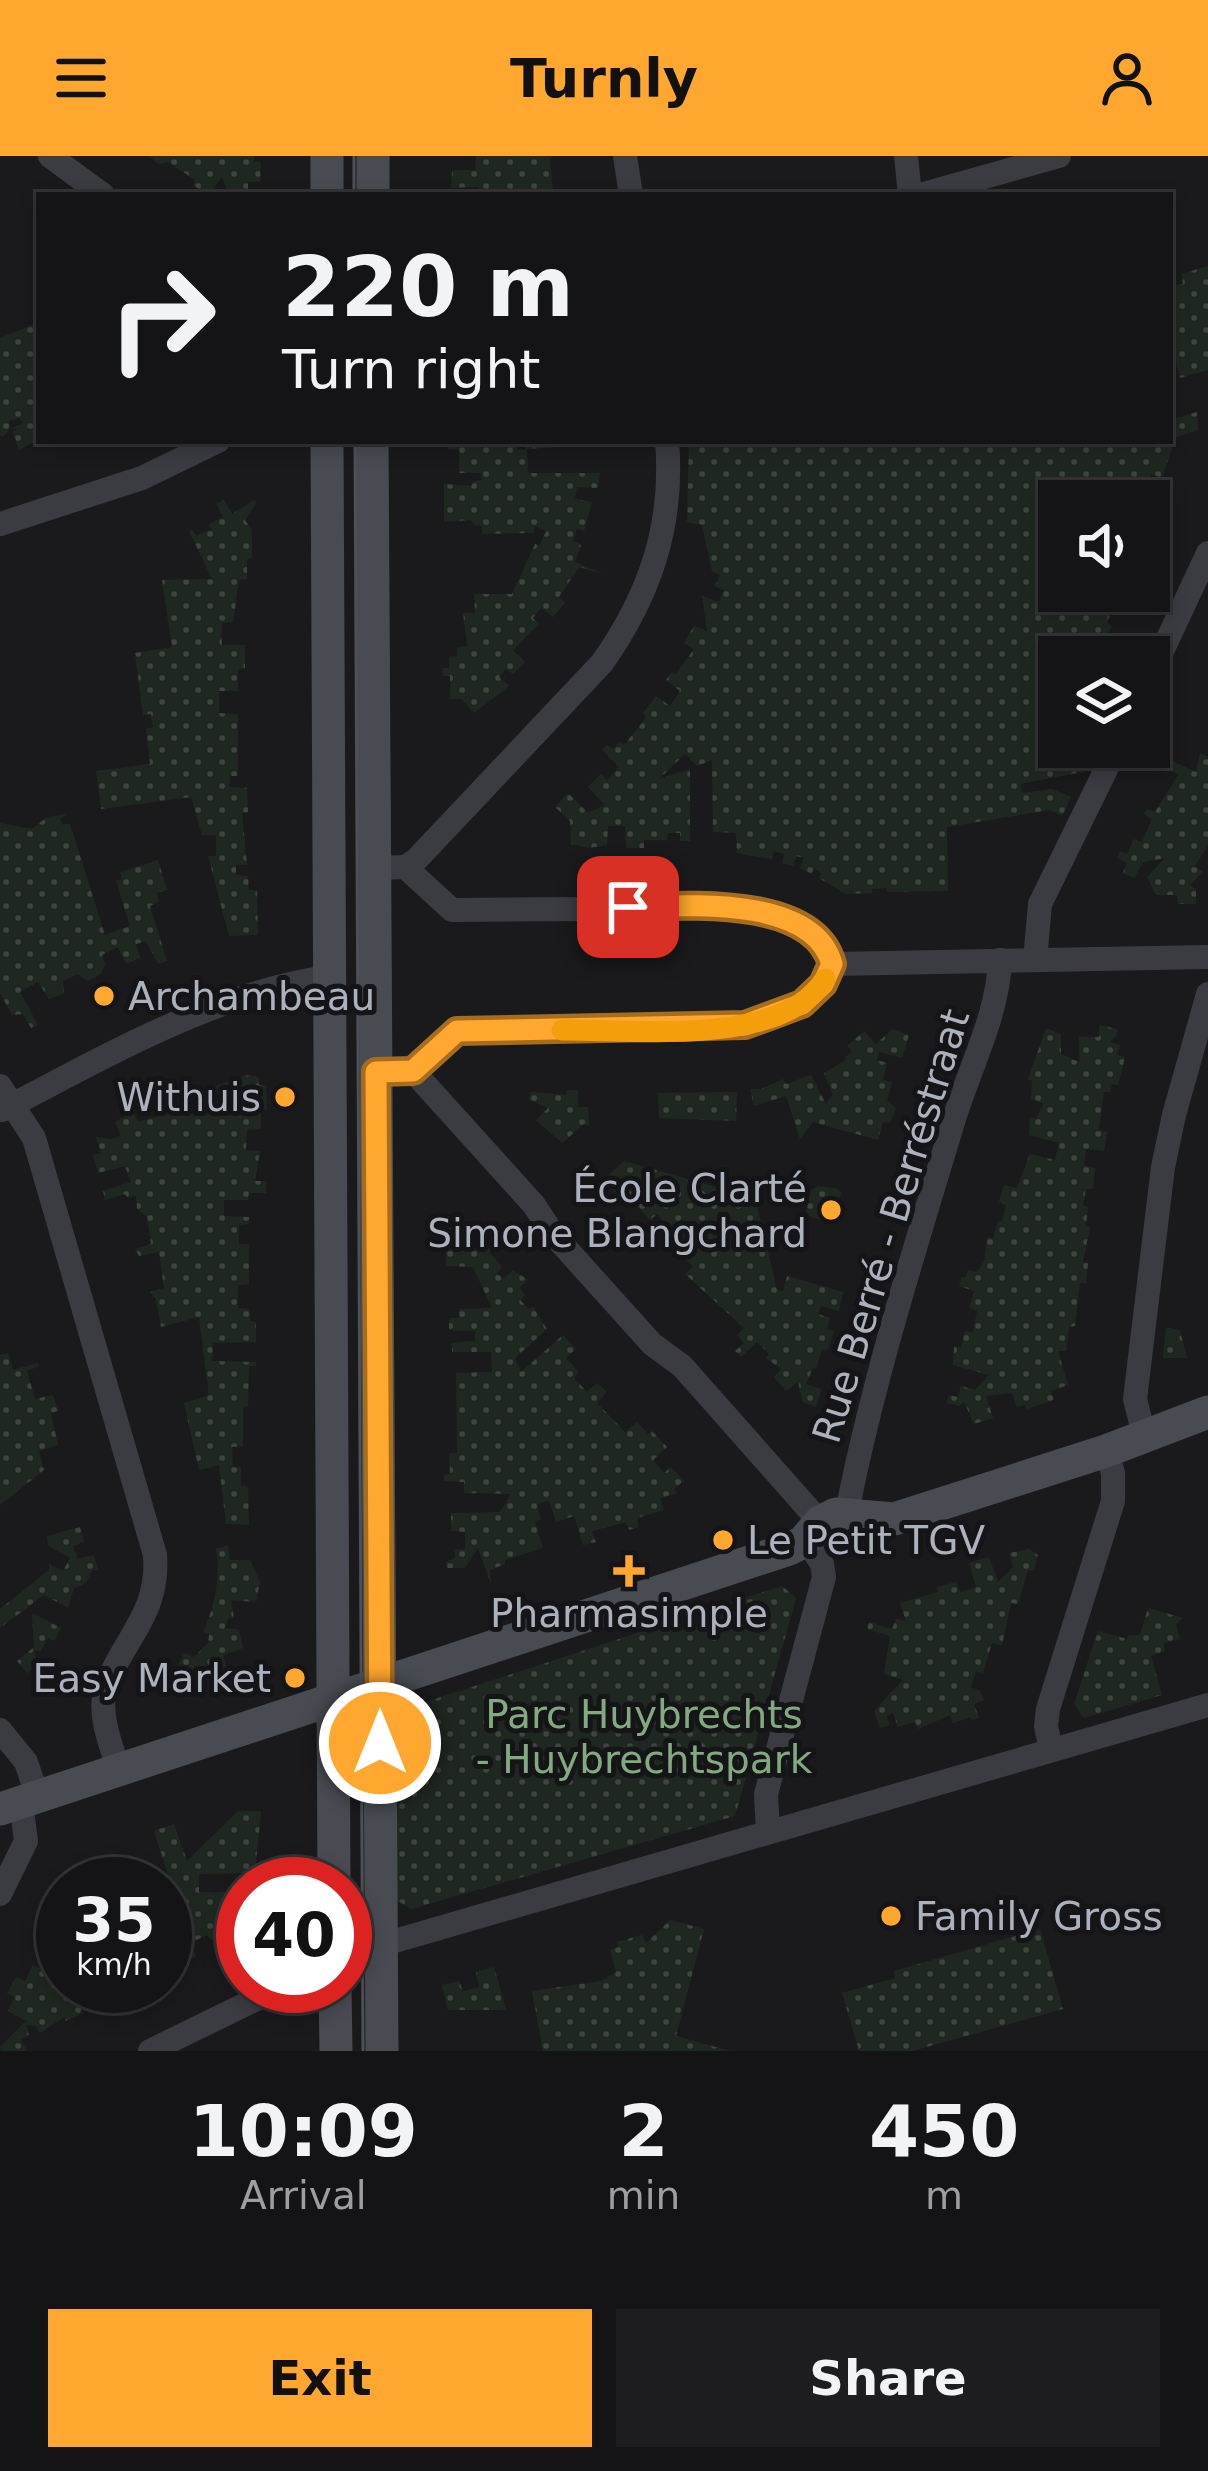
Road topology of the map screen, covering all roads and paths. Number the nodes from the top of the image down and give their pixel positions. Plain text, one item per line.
1 (50, 156) edge
2 (327, 156) edge
3 (373, 156) edge
4 (625, 156) edge
5 (906, 156) edge
6 (1059, 156) edge
7 (99, 192) edge
8 (327, 192) edge
9 (373, 192) edge
10 (631, 192) edge
11 (910, 192) edge
12 (931, 192) edge
13 (212, 444) edge
14 (327, 444) edge
15 (373, 444) edge
16 (668, 444) edge
17 (0, 524) edge
18 (1208, 553) edge
19 (1169, 636) edge
20 (1107, 768) edge
21 (390, 867) junction
22 (1208, 957) edge
23 (1000, 960) junction
24 (1035, 960) junction
25 (832, 964) junction
26 (329, 977) junction
27 (1208, 994) edge
28 (413, 1071) junction
29 (376, 1072) junction
30 (5, 1100) edge
31 (1208, 1412) edge
32 (1144, 1435) junction
33 (1106, 1451) junction
34 (824, 1524) junction
35 (380, 1683) junction
36 (334, 1700) junction
37 (1208, 1705) edge
38 (0, 1730) edge
39 (1052, 1750) junction
40 (119, 1772) junction
41 (20, 1803) edge
42 (768, 1832) junction
43 (334, 1857) edge
44 (0, 1894) edge
45 (382, 1945) junction
46 (228, 2013) edge
47 (335, 2013) edge
48 (150, 2051) edge
49 (336, 2051) edge
50 (382, 2051) edge

1 - 7 street
2 - 8 street
3 - 9 street
4 - 10 street
5 - 11 street
6 - 12 street
13 - 17 street
14 - 26 street
15 - 21 street
16 - 21 street
18 - 19 street
20 - 24 street
21 - 25 street
21 - 29 street
22 - 24 street
23 - 24 street
23 - 25 street
23 - 34 street, Rue Berré - Berréstraat
25 - 28 street
26 - 30 street
26 - 36 street
27 - 32 street
28 - 29 street
28 - 34 street
29 - 35 street
30 - 40 street
31 - 32 street
32 - 33 street
33 - 34 street
33 - 39 street
34 - 35 street
34 - 42 street
35 - 36 street
35 - 45 street
36 - 40 street
36 - 43 street
37 - 39 street
38 - 41 street
39 - 42 street
40 - 41 street
41 - 44 street
42 - 45 street
45 - 50 street
46 - 48 street
47 - 49 street

